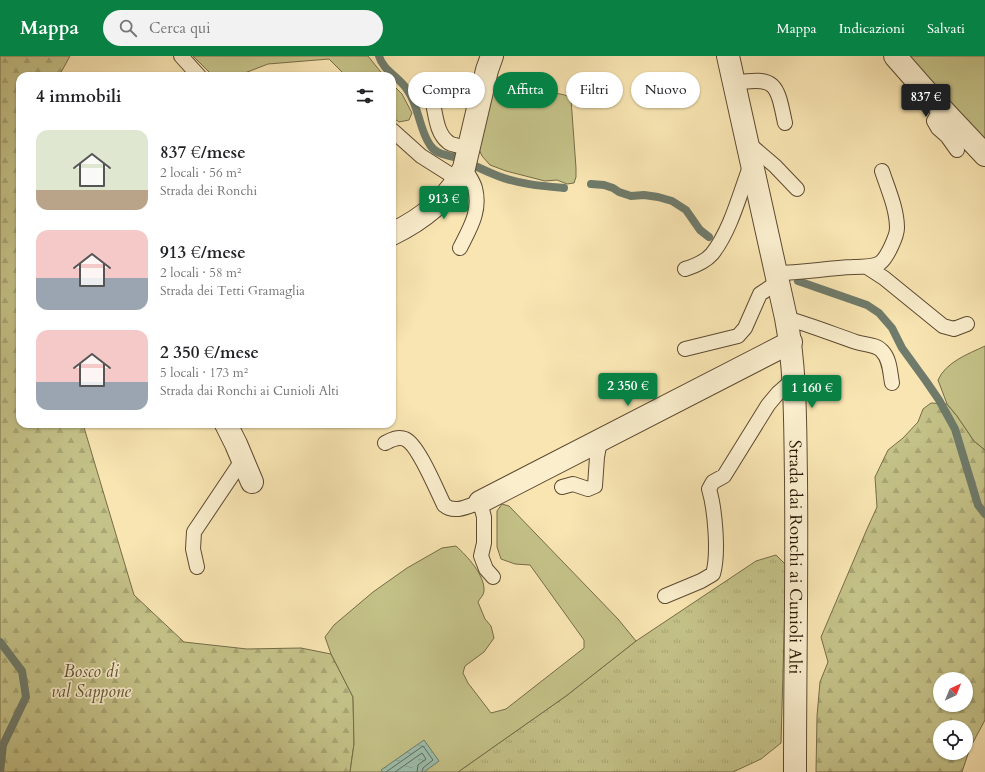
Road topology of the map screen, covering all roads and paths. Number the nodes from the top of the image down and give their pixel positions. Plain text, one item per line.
1 (181, 56) edge
2 (492, 56) edge
3 (728, 56) edge
4 (895, 56) edge
5 (195, 72) edge
6 (734, 83) junction
7 (938, 105) junction
8 (434, 108) edge
9 (785, 122) dead end
10 (396, 134) edge
11 (957, 150) dead end
12 (750, 152) junction
13 (985, 155) edge
14 (465, 163) junction
15 (882, 171) dead end
16 (797, 189) dead end
17 (396, 232) edge
18 (460, 248) dead end
19 (867, 267) junction
20 (685, 269) dead end
21 (777, 277) junction
22 (786, 318) junction
23 (967, 324) dead end
24 (791, 342) junction
25 (685, 349) dead end
26 (794, 379) junction
27 (892, 383) dead end
28 (228, 428) edge
29 (600, 441) junction
30 (384, 443) dead end
31 (243, 459) junction
32 (252, 482) dead end
33 (562, 487) dead end
34 (480, 502) junction
35 (197, 567) dead end
36 (493, 577) dead end
37 (665, 596) dead end
38 (795, 772) edge

1 - 5 lane
2 - 14 street
3 - 6 street, Strada dai Ronchi ai Cunioli Alti
4 - 7 street
6 - 9 lane
6 - 12 street, Strada dai Ronchi ai Cunioli Alti
7 - 11 lane
7 - 13 street
8 - 14 lane
10 - 14 lane
12 - 16 lane
12 - 20 lane
12 - 21 street, Strada dai Ronchi ai Cunioli Alti
14 - 17 street
14 - 18 lane
15 - 19 lane
19 - 21 lane
19 - 23 lane
21 - 22 street, Strada dai Ronchi ai Cunioli Alti
21 - 25 lane
22 - 24 street, Strada dai Ronchi ai Cunioli Alti
22 - 27 lane
24 - 26 street, Strada dai Ronchi ai Cunioli Alti
24 - 29 street
26 - 37 lane
26 - 38 street, Strada dai Ronchi ai Cunioli Alti
28 - 31 street
29 - 33 lane
29 - 34 street
30 - 34 lane
31 - 32 street
31 - 35 lane
34 - 36 lane

